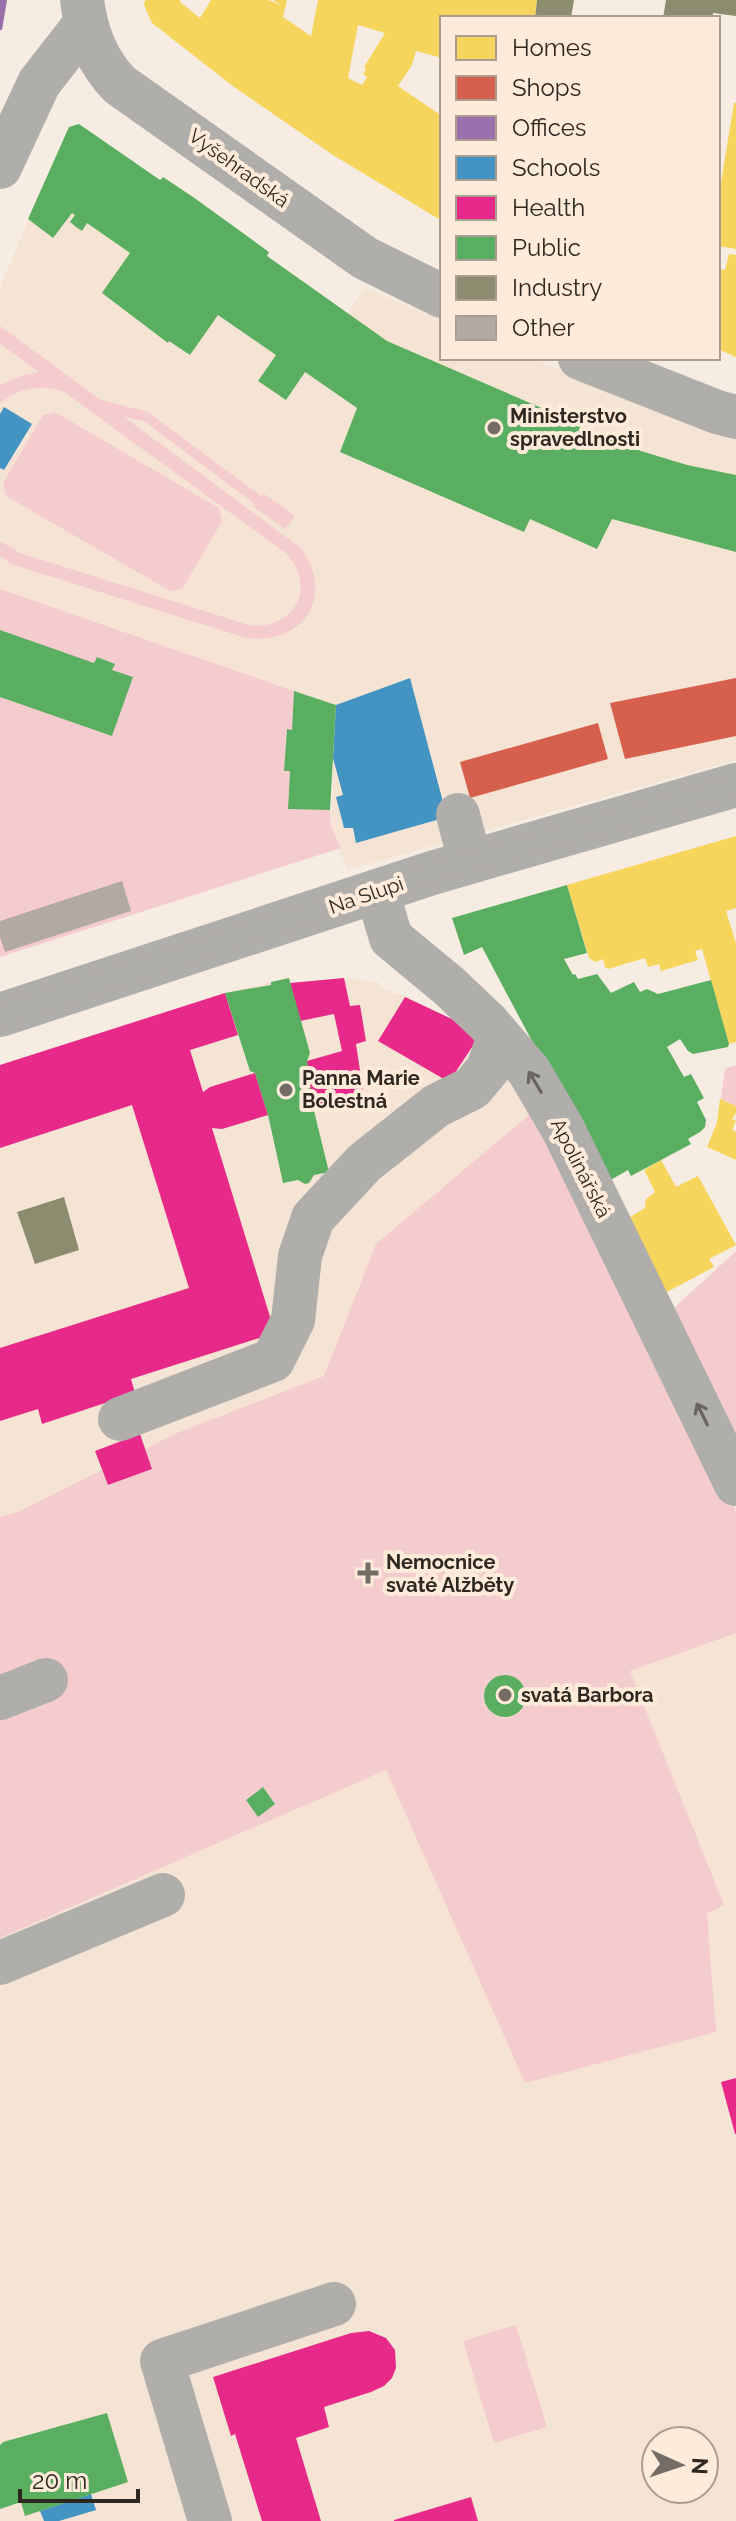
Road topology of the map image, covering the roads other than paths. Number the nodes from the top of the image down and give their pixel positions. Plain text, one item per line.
1 (84, 12) edge
2 (0, 167) edge
3 (440, 295) edge
4 (585, 360) edge
5 (736, 417) edge
6 (736, 785) edge
7 (458, 815) dead end
8 (470, 861) junction
9 (377, 891) junction
10 (0, 1015) edge
11 (499, 1036) junction
12 (120, 1419) dead end
13 (736, 1484) edge
14 (46, 1680) dead end
15 (0, 1698) edge
16 (163, 1895) dead end
17 (0, 1963) edge
18 (334, 2304) dead end
19 (210, 2521) edge

1 - 2 street
1 - 3 street, Vyšehradská
4 - 5 street
6 - 8 street, Na Slupi
7 - 8 street
8 - 9 street, Na Slupi
9 - 10 street, Na Slupi
9 - 11 street, Apolinářská
11 - 12 street
13 -> 11 street, Apolinářská
14 - 15 street
16 - 17 street
18 - 19 street

